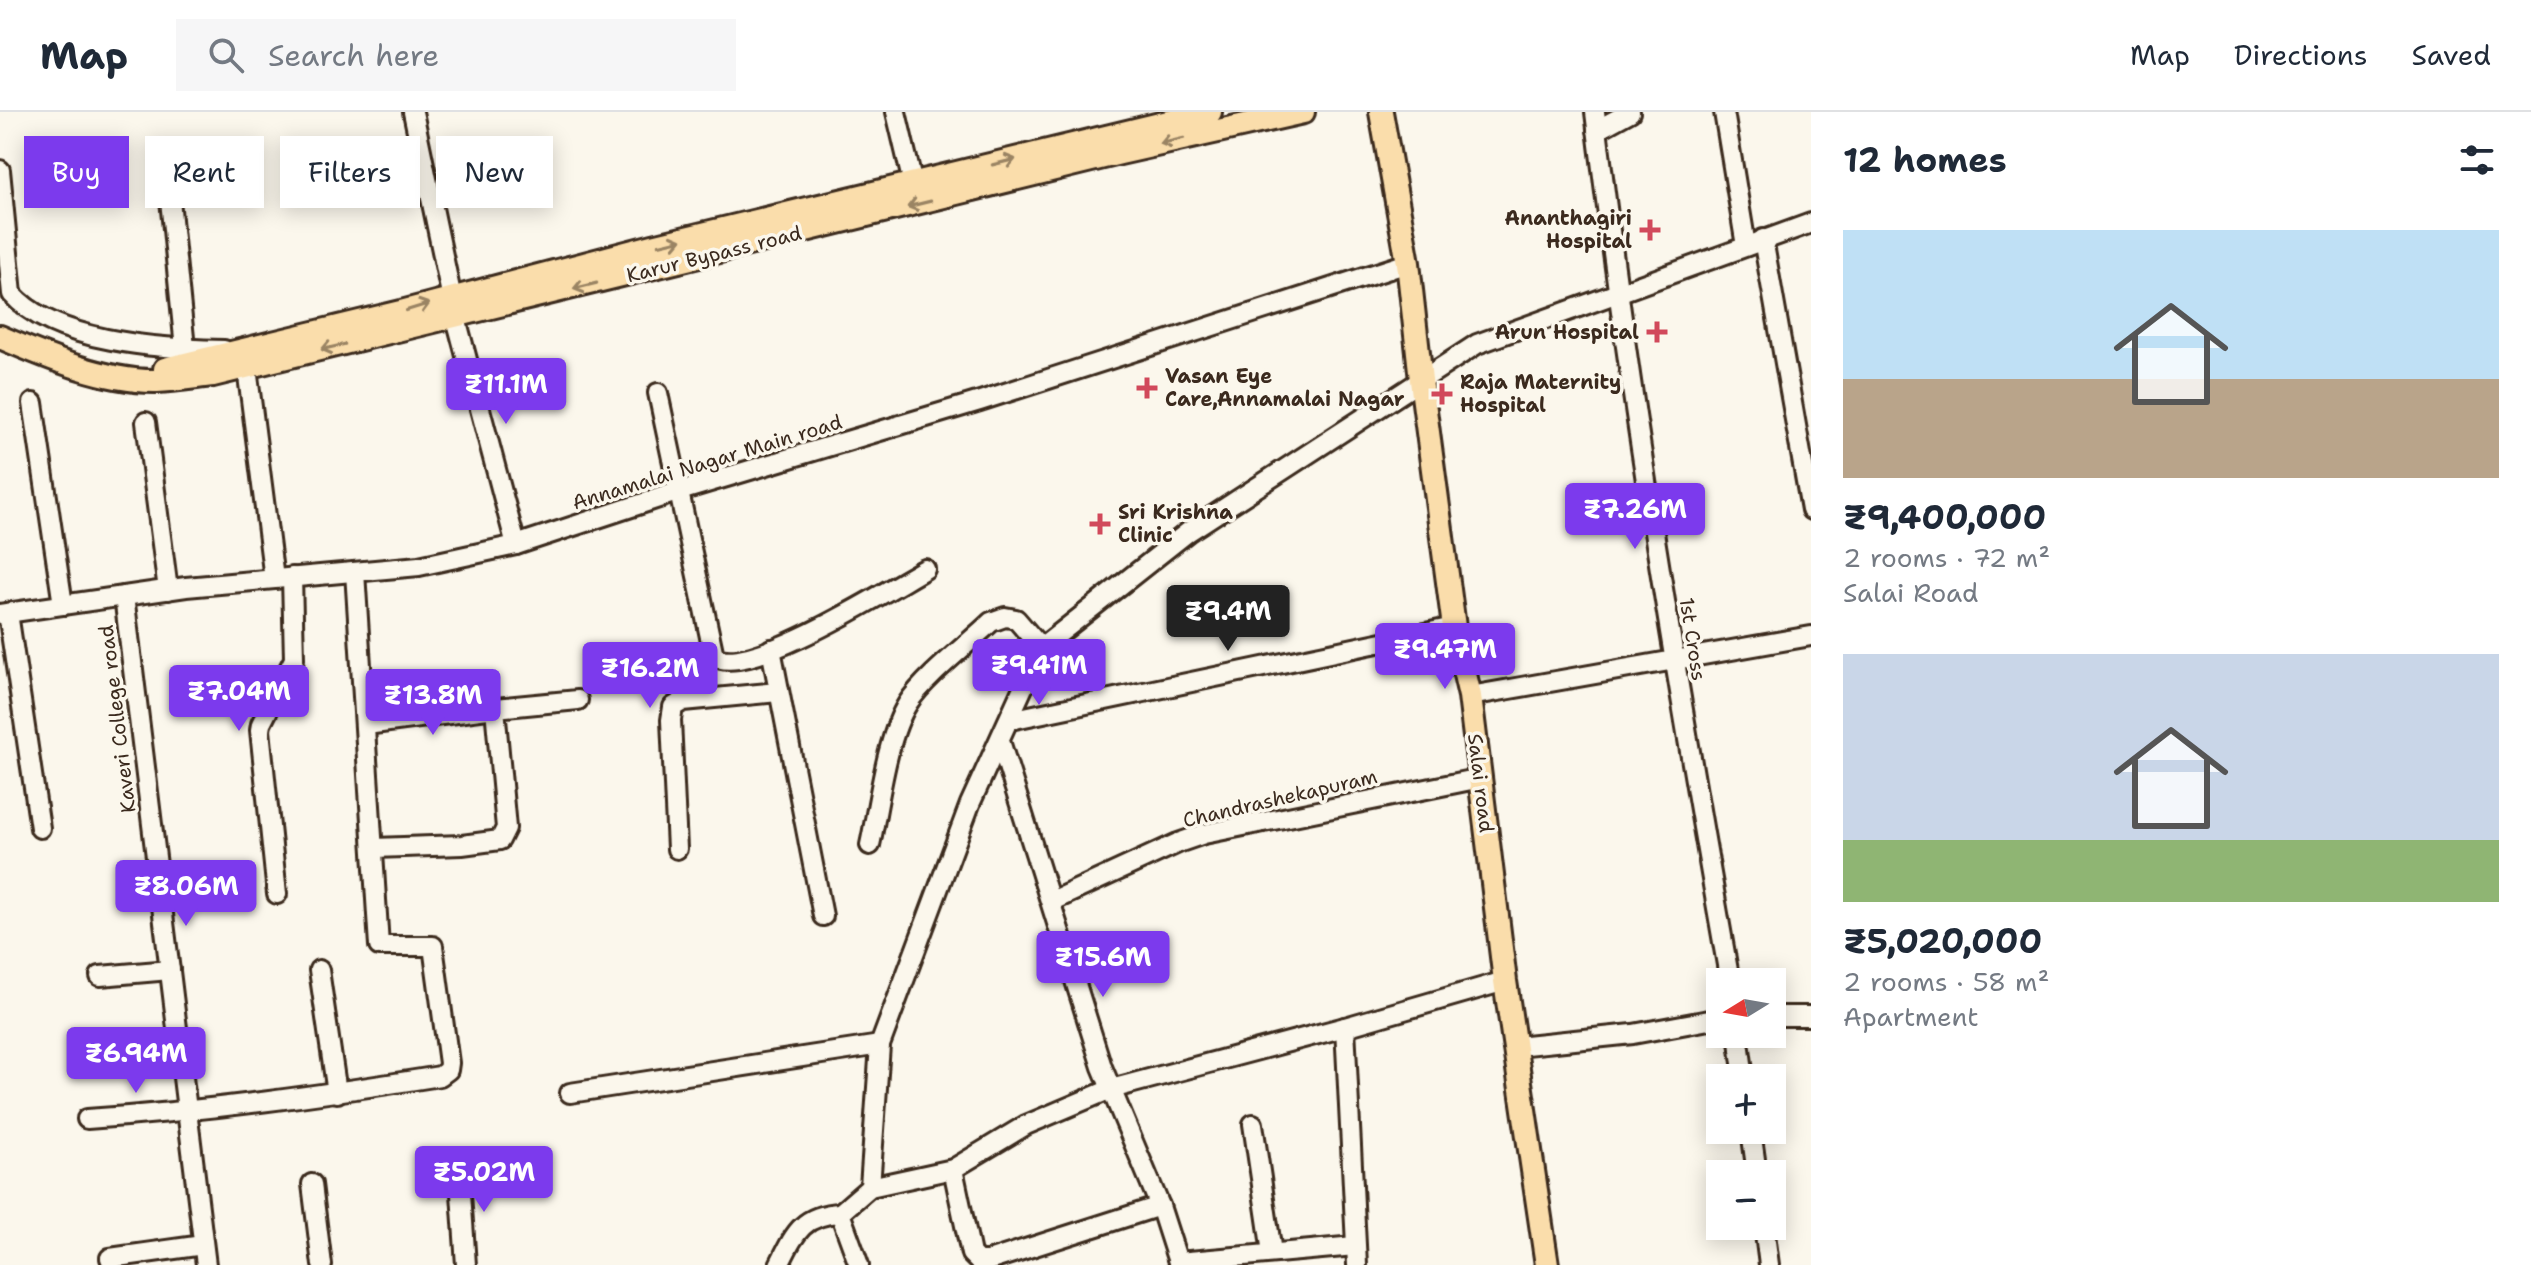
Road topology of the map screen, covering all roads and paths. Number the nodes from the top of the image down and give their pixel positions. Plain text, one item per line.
1 (413, 112) edge
2 (896, 112) edge
3 (1210, 112) edge
4 (1303, 112) edge
5 (1381, 112) edge
6 (1630, 112) edge
7 (1724, 112) edge
8 (1596, 121) edge
9 (0, 170) edge
10 (913, 184) junction
11 (171, 208) edge
12 (1811, 223) edge
13 (1754, 243) junction
14 (1408, 263) junction
15 (1617, 294) junction
16 (454, 307) junction
17 (0, 337) edge
18 (185, 348) junction
19 (242, 359) junction
20 (1421, 380) junction
21 (658, 393) dead end
22 (33, 403) dead end
23 (146, 422) dead end
24 (680, 491) junction
25 (1811, 510) edge
26 (516, 545) junction
27 (925, 569) dead end
28 (355, 572) junction
29 (283, 578) junction
30 (168, 590) junction
31 (124, 596) junction
32 (63, 605) junction
33 (4, 613) edge
34 (1454, 627) junction
35 (1811, 636) edge
36 (1041, 648) junction
37 (771, 649) junction
38 (1673, 660) junction
39 (778, 692) junction
40 (1470, 696) junction
41 (578, 700) dead end
42 (495, 708) junction
43 (1010, 720) junction
44 (366, 725) junction
45 (1000, 741) junction
46 (1481, 778) junction
47 (40, 828) dead end
48 (870, 845) dead end
49 (374, 848) junction
50 (677, 849) dead end
51 (277, 894) dead end
52 (1052, 901) junction
53 (823, 916) dead end
54 (1728, 968) edge
55 (170, 970) junction
56 (319, 970) dead end
57 (100, 976) dead end
58 (1505, 981) junction
59 (1786, 1016) edge
60 (1811, 1016) edge
61 (1706, 1021) edge
62 (1345, 1027) junction
63 (880, 1045) junction
64 (1516, 1046) junction
65 (1111, 1089) junction
66 (337, 1093) junction
67 (570, 1093) dead end
68 (188, 1112) junction
69 (87, 1119) dead end
70 (1253, 1124) dead end
71 (459, 1165) dead end
72 (953, 1169) junction
73 (312, 1184) dead end
74 (870, 1187) junction
75 (1160, 1206) junction
76 (840, 1213) junction
77 (1766, 1240) edge
78 (203, 1245) junction
79 (1355, 1246) junction
80 (1272, 1253) junction
81 (110, 1258) dead end
82 (1178, 1263) edge
83 (206, 1265) edge
84 (322, 1265) edge
85 (466, 1265) edge
86 (779, 1265) edge
87 (859, 1265) edge
88 (1357, 1265) edge
89 (1547, 1265) edge
90 (1769, 1265) edge

1 - 16 street
2 - 10 street
10 -> 3 main road, Karur Bypass road
4 -> 16 main road, Karur Bypass road
5 - 14 main road, Salai road
6 - 8 street
7 - 13 street
8 - 15 street, 1st Cross
9 - 18 street
16 -> 10 main road, Karur Bypass road
11 - 18 street
12 - 13 street
13 - 15 street
13 - 25 street
14 - 20 main road, Salai road
14 - 24 street, Annamalai Nagar Main road
15 - 20 street
15 - 38 street, 1st Cross
16 - 19 main road, Karur Bypass road
16 - 26 street
17 - 19 main road, Karur Bypass road
18 - 19 street
19 - 29 street
20 - 34 main road, Salai road
20 - 36 street
21 - 24 street
22 - 32 street
23 - 30 street
24 - 26 street, Annamalai Nagar Main road
24 - 37 street
26 - 28 street, Annamalai Nagar Main road
27 - 37 street
28 - 29 street, Annamalai Nagar Main road
28 - 44 street
29 - 30 street, Annamalai Nagar Main road
29 - 51 street
30 - 31 street, Annamalai Nagar Main road
31 - 32 street, Annamalai Nagar Main road
31 - 55 street, Kaveri College road
32 - 33 street, Annamalai Nagar Main road
33 - 47 street
34 - 40 main road, Salai road
34 - 43 street
35 - 38 street
36 - 43 street
36 - 48 street
37 - 39 street
38 - 40 street
38 - 54 street, 1st Cross
39 - 50 street
39 - 53 street
40 - 46 main road, Salai road
41 - 42 street
42 - 44 street
42 - 49 street
43 - 45 street
44 - 49 street
45 - 52 street
45 - 63 street
46 - 52 street, Chandrashekapuram
46 - 58 main road, Salai road
49 - 66 street
52 - 65 street
55 - 57 street
55 - 68 street, Kaveri College road
56 - 66 street
58 - 62 street
58 - 64 main road, Salai road
59 - 60 street
61 - 64 street
62 - 65 street
62 - 79 street
63 - 67 street
63 - 74 street
64 - 89 main road, Salai road
65 - 72 street
65 - 75 street
66 - 68 street
68 - 69 street
68 - 78 street, Kaveri College road
70 - 80 street
71 - 85 street
72 - 74 street
72 - 75 street
73 - 84 street
74 - 76 street
75 - 82 street
76 - 86 street
76 - 87 street
77 - 90 street
78 - 81 street
78 - 83 street, Kaveri College road
79 - 80 street
79 - 88 street
80 - 82 street

